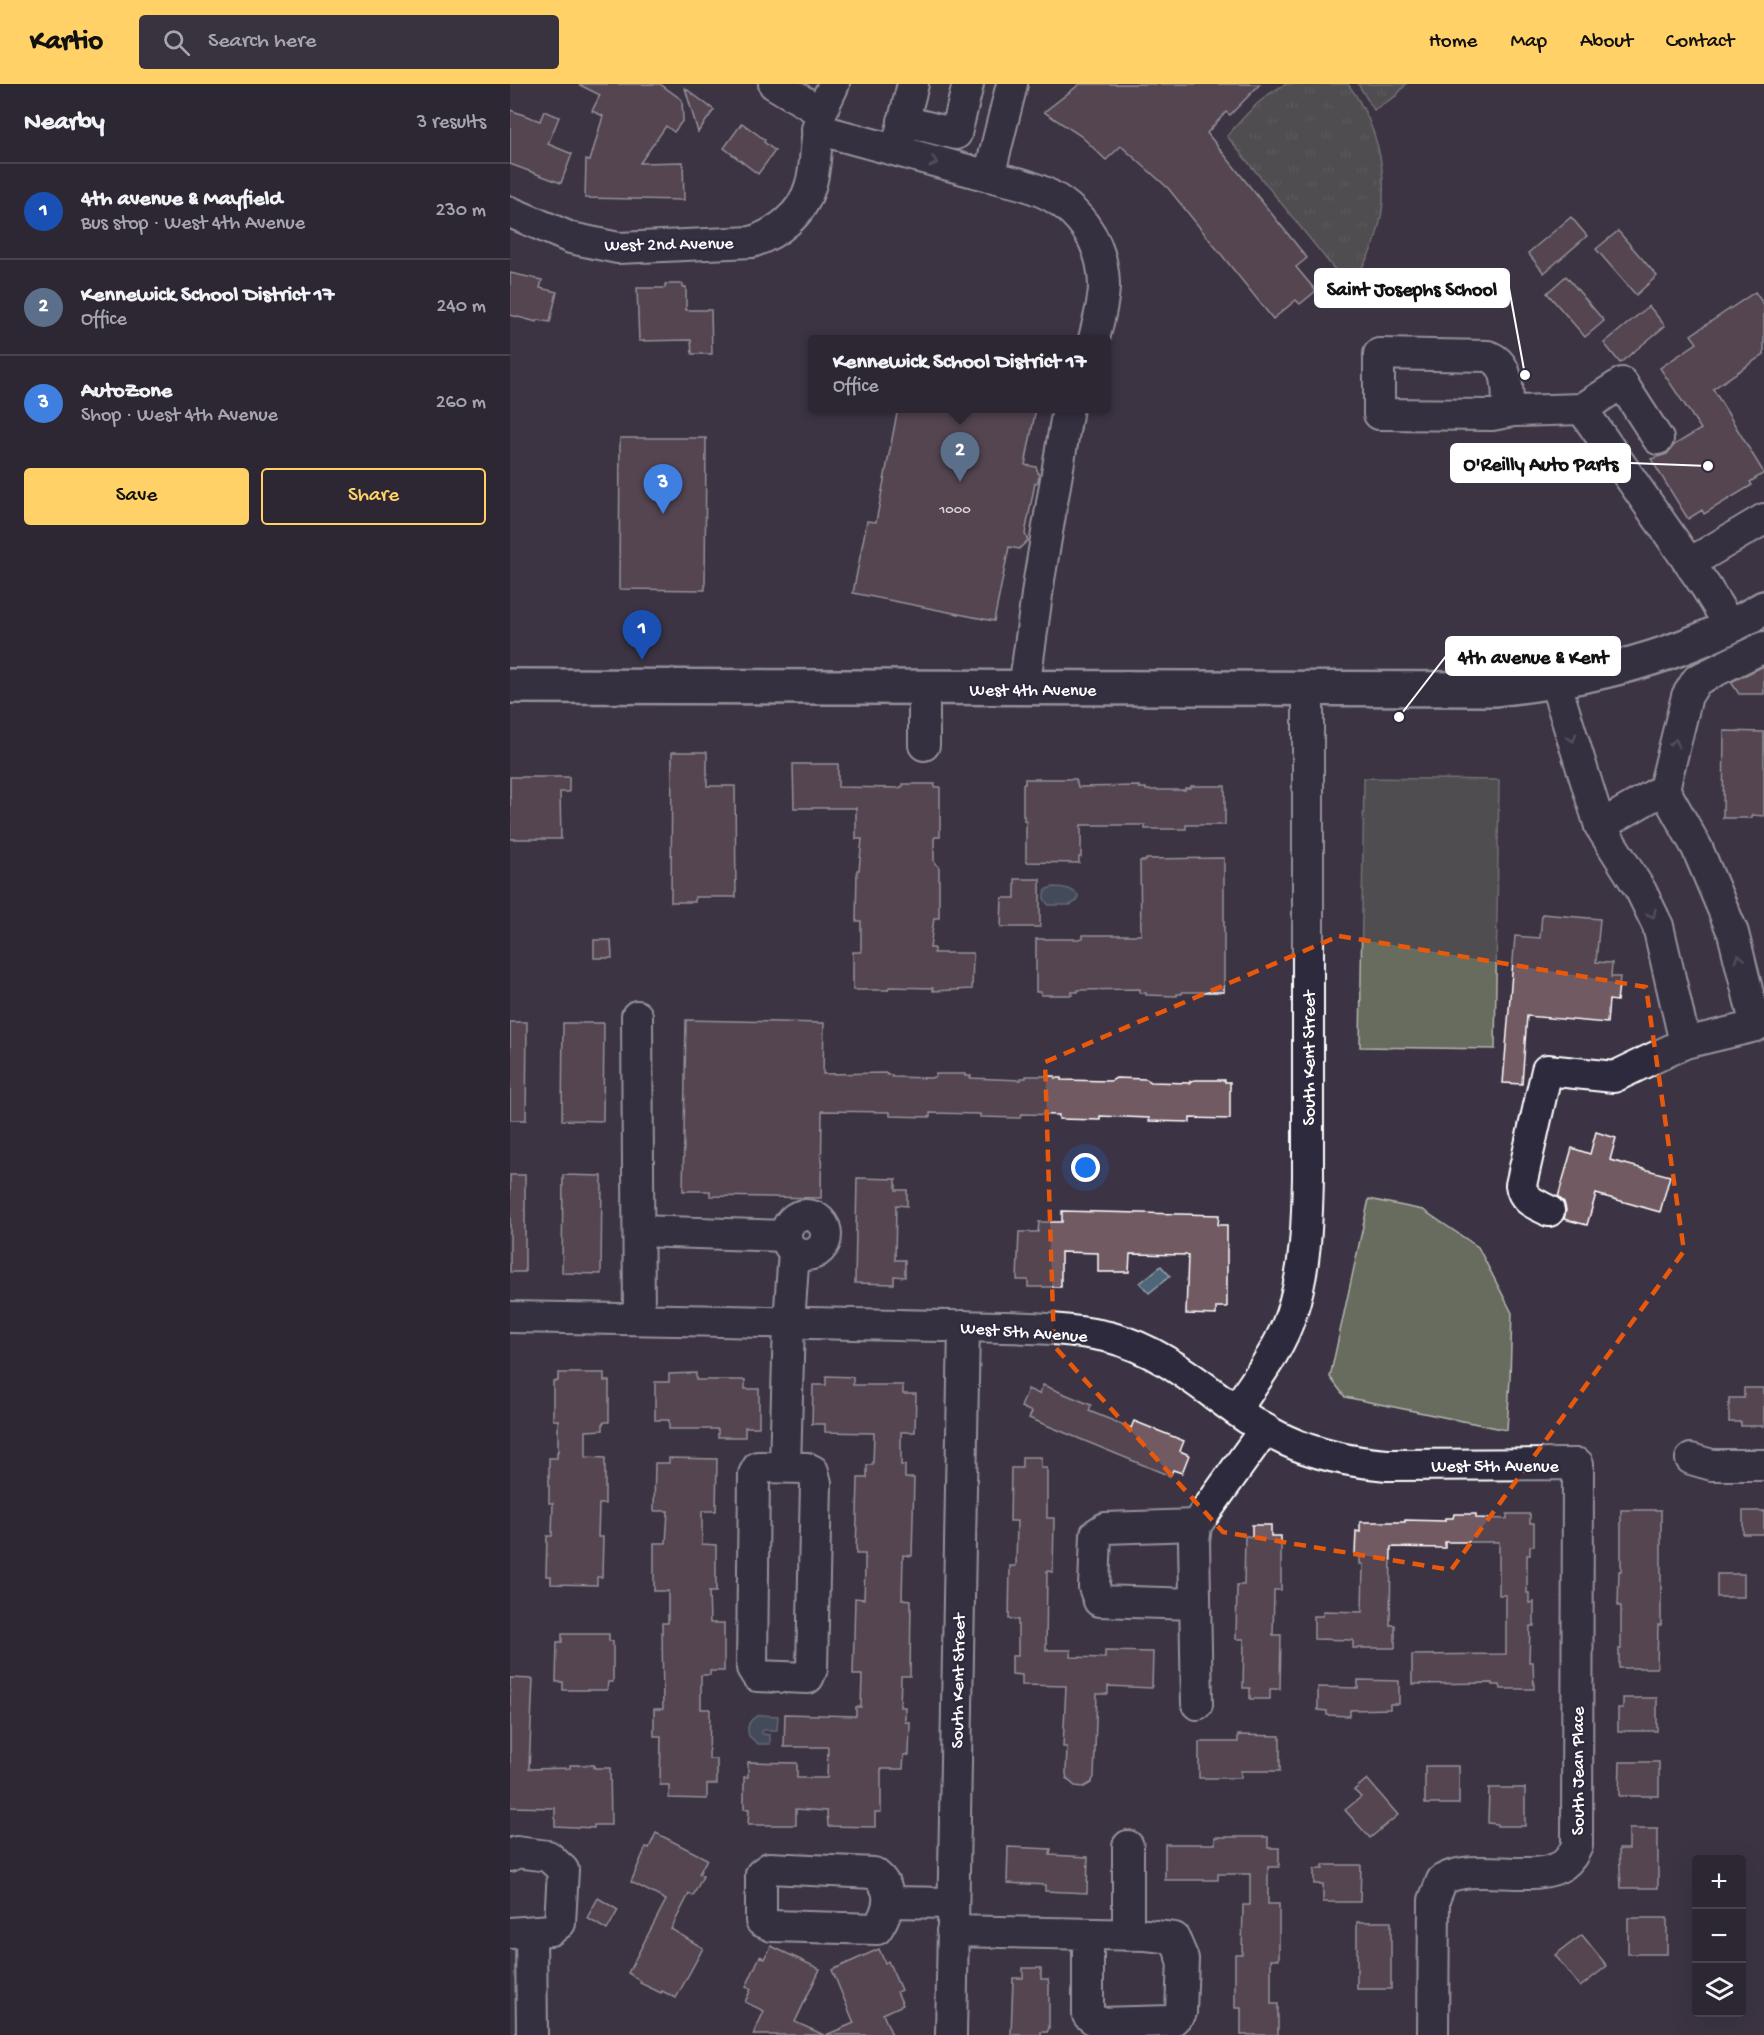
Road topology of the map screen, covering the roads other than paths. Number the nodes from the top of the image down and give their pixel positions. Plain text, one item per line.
1 (774, 84) edge
2 (834, 84) edge
3 (913, 84) edge
4 (968, 84) edge
5 (1012, 84) edge
6 (819, 120) junction
7 (903, 121) junction
8 (896, 151) junction
9 (989, 176) junction
10 (510, 212) edge
11 (1095, 335) edge
12 (1582, 409) junction
13 (1508, 412) dead end
14 (1067, 413) edge
15 (1658, 439) dead end
16 (1764, 519) edge
17 (1690, 563) junction
18 (1764, 608) edge
19 (1730, 626) junction
20 (1764, 647) edge
21 (1684, 648) junction
22 (1697, 680) junction
23 (1555, 682) junction
24 (510, 686) edge
25 (924, 688) junction
26 (1024, 689) junction
27 (1308, 690) junction
28 (924, 746) dead end
29 (1664, 789) junction
30 (1600, 826) junction
31 (637, 1016) dead end
32 (1685, 1043) junction
33 (1549, 1210) dead end
34 (639, 1231) junction
35 (510, 1317) edge
36 (639, 1319) junction
37 (789, 1322) junction
38 (964, 1326) junction
39 (1236, 1410) junction
40 (1265, 1429) junction
41 (1691, 1459) dead end
42 (1578, 1464) joint
43 (1764, 1465) edge
44 (785, 1467) junction
45 (1196, 1525) junction
46 (1195, 1604) junction
47 (1197, 1704) dead end
48 (1128, 1846) dead end
49 (510, 1856) edge
50 (889, 1902) dead end
51 (953, 1917) junction
52 (520, 1933) edge
53 (1089, 1935) junction
54 (1128, 1935) junction
55 (532, 2035) edge
56 (951, 2035) edge
57 (1433, 2035) edge

1 - 6 street
2 - 6 street
3 - 7 street
4 - 7 street
5 - 9 street
6 - 8 street
6 - 10 street, West 2nd Avenue
7 - 8 street
8 -> 9 street
9 - 11 street
12 - 13 street
12 - 15 street
12 - 17 street
14 - 26 street
16 - 17 street
17 - 19 street
18 - 19 main road, West 4th Avenue
19 - 21 main road, West 4th Avenue
20 - 22 street
21 - 22 street
21 - 23 main road, West 4th Avenue
29 -> 22 street
23 - 27 main road, West 4th Avenue
23 -> 30 street
24 - 25 main road, West 4th Avenue
25 - 26 main road, West 4th Avenue
25 - 28 street
26 - 27 main road, West 4th Avenue
27 - 39 street, South Kent Street
29 - 30 street
32 -> 29 street
30 -> 32 street
31 - 34 street
32 - 33 street
34 - 36 street
34 - 37 street
35 - 36 street, West 5th Avenue
36 - 37 street, West 5th Avenue
37 - 38 street, West 5th Avenue
37 - 44 street
38 - 39 street, West 5th Avenue
38 - 51 street, South Kent Street
39 - 40 street, West 5th Avenue
40 - 42 street, West 5th Avenue
40 - 45 street
41 - 43 street
42 - 57 street, South Jean Place
44 - 44 street
45 - 46 street
45 - 46 street
46 - 47 street
48 - 54 street
49 - 52 street
50 - 51 street
51 - 53 street
51 - 56 street, South Kent Street
52 - 55 street
53 - 54 street
53 - 54 street

